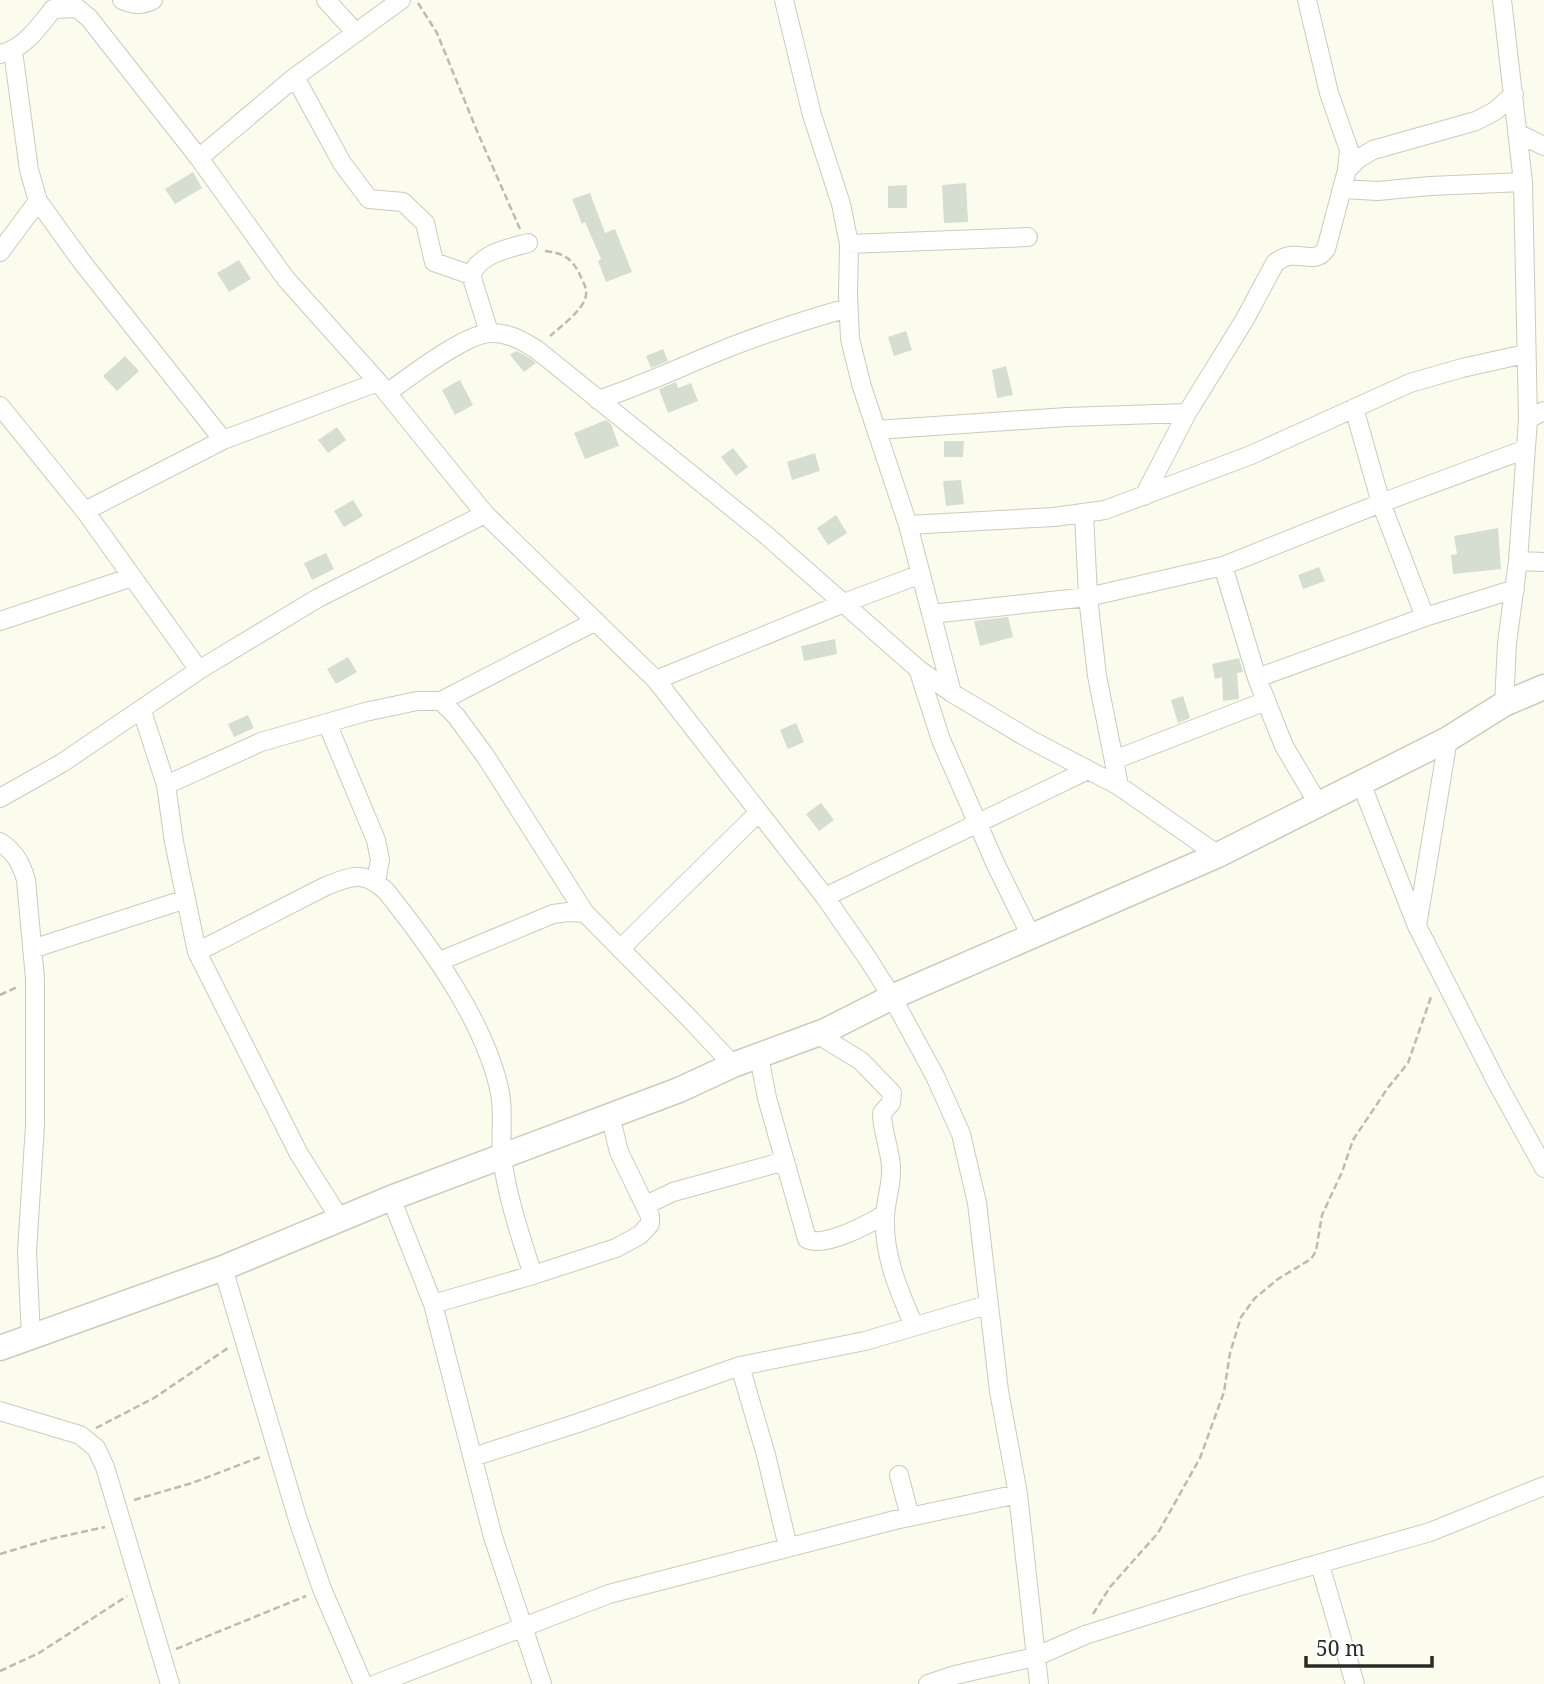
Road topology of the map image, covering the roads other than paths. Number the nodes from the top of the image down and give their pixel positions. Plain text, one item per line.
1 (122, 0) edge
2 (153, 0) edge
3 (326, 0) edge
4 (401, 0) edge
5 (784, 0) edge
6 (1307, 0) edge
7 (1516, 0) edge
8 (54, 4) edge
9 (1503, 9) edge
10 (356, 33) junction
11 (7, 53) edge
12 (295, 77) junction
13 (1514, 93) junction
14 (1519, 134) junction
15 (1544, 146) edge
16 (199, 158) junction
17 (1347, 170) junction
18 (1523, 183) junction
19 (1342, 189) junction
20 (38, 201) junction
21 (1028, 237) dead end
22 (528, 243) road end
23 (849, 244) junction
24 (0, 252) edge
25 (471, 275) junction
26 (848, 308) junction
27 (489, 332) junction
28 (1525, 354) junction
29 (383, 387) junction
30 (598, 400) junction
31 (0, 406) edge
32 (1354, 408) junction
33 (1187, 413) junction
34 (1536, 415) edge
35 (876, 430) junction
36 (223, 440) junction
37 (1526, 449) junction
38 (1144, 496) junction
39 (1381, 503) junction
40 (85, 511) junction
41 (1084, 513) junction
42 (485, 514) junction
43 (908, 525) junction
44 (1518, 561) junction
45 (1544, 562) edge
46 (1223, 566) junction
47 (921, 574) junction
48 (132, 577) junction
49 (1515, 589) junction
50 (1088, 597) junction
51 (844, 603) junction
52 (931, 614) junction
53 (1425, 617) junction
54 (0, 621) edge
55 (596, 621) junction
56 (918, 669) junction
57 (199, 670) junction
58 (1257, 678) junction
59 (656, 680) junction
60 (1544, 687) edge
61 (952, 692) junction
62 (441, 701) junction
63 (1266, 701) junction
64 (1504, 704) junction
65 (142, 710) junction
66 (327, 723) junction
67 (1448, 739) junction
68 (1114, 760) junction
69 (1088, 770) junction
70 (1361, 783) junction
71 (166, 785) junction
72 (1119, 786) junction
73 (0, 798) edge
74 (1319, 805) junction
75 (759, 812) junction
76 (977, 821) junction
77 (0, 842) edge
78 (1218, 855) junction
79 (376, 882) junction
80 (825, 897) junction
81 (186, 899) junction
82 (585, 913) junction
83 (1418, 926) junction
84 (1031, 936) junction
85 (32, 949) junction
86 (620, 949) junction
87 (197, 953) junction
88 (440, 961) junction
89 (892, 997) junction
90 (817, 1034) junction
91 (759, 1056) junction
92 (733, 1065) junction
93 (610, 1115) junction
94 (502, 1157) junction
95 (785, 1161) junction
96 (1544, 1168) edge
97 (391, 1198) junction
98 (646, 1205) junction
99 (885, 1214) junction
100 (340, 1219) junction
101 (223, 1268) junction
102 (533, 1275) junction
103 (433, 1304) junction
104 (987, 1305) junction
105 (914, 1326) junction
106 (30, 1337) junction
107 (0, 1348) edge
108 (740, 1366) junction
109 (0, 1411) edge
110 (473, 1457) junction
111 (899, 1475) dead end
112 (1544, 1486) edge
113 (1018, 1494) junction
114 (910, 1517) junction
115 (788, 1547) junction
116 (1320, 1565) junction
117 (522, 1626) junction
118 (1035, 1657) junction
119 (170, 1684) edge
120 (363, 1684) edge
121 (376, 1684) edge
122 (542, 1684) edge
123 (928, 1684) edge
124 (1039, 1684) edge
125 (1355, 1684) edge

1 - 2 street
3 - 10 street
4 - 10 street
5 - 23 street
6 - 17 street
7 - 9 street
8 - 11 street
8 - 16 street
9 - 13 street
10 - 12 street
11 - 20 street
12 - 16 street
12 - 25 street
13 - 14 street
13 - 17 street
14 - 15 street
14 - 18 street
16 - 29 street
17 - 19 street
18 - 19 street
18 - 28 street
19 - 33 street
20 - 24 street
20 - 36 street
21 - 23 street
22 - 25 street
23 - 26 street
25 - 27 street
26 - 30 street
26 - 35 street
27 - 29 street
27 - 30 street
28 - 32 street
28 - 34 street
29 - 36 street
29 - 42 street
30 - 51 street
31 - 40 street
32 - 38 street
32 - 39 street
33 - 35 street
33 - 38 street
34 - 37 street
35 - 43 street
36 - 40 street
37 - 39 street
37 - 44 street
38 - 41 street
39 - 46 street
39 - 53 street
40 - 48 street
41 - 43 street
41 - 50 street
42 - 55 street
42 - 57 street
43 - 47 street
44 - 45 street
44 - 49 street
46 - 50 street
46 - 58 street
47 - 51 street
47 - 52 street
48 - 54 street
48 - 57 street
49 - 53 street
49 - 64 street
50 - 52 street
50 - 68 street
51 - 56 street
51 - 59 street
52 - 61 street
53 - 58 street
55 - 59 street
55 - 62 street
56 - 61 street
56 - 76 street
57 - 65 street
58 - 63 street
59 - 75 street
60 - 64 street
61 - 69 street
62 - 66 street
62 - 82 street
63 - 68 street
63 - 74 street
64 - 67 street
65 - 71 street
65 - 73 street
66 - 71 street
66 - 79 street
67 - 70 street
67 - 83 street
68 - 72 street
69 - 72 street
69 - 76 street
70 - 74 street
70 - 83 street
71 - 81 street
72 - 78 street
74 - 78 street
75 - 80 street
75 - 86 street
76 - 80 street
76 - 84 street
77 - 85 street
78 - 84 street
79 - 87 street
79 - 88 street
80 - 89 street
81 - 85 street
81 - 87 street
82 - 86 street
82 - 88 street
83 - 96 street
84 - 89 street
85 - 106 street
86 - 92 street
87 - 100 street
88 - 94 street
89 - 90 street
89 - 104 street
90 - 91 street
90 - 99 street
91 - 92 street
91 - 95 street
92 - 93 street
93 - 94 street
93 - 98 street
94 - 97 street
94 - 102 street
95 - 98 street
95 - 99 street
97 - 100 street
97 - 103 street
98 - 102 street
99 - 105 street
100 - 101 street
101 - 106 street
101 - 120 street
102 - 103 street
103 - 110 street
104 - 105 street
104 - 113 street
105 - 108 street
106 - 107 street
108 - 110 street
108 - 115 street
109 - 119 street
110 - 117 street
111 - 114 street
112 - 116 street
113 - 114 street
113 - 118 street
114 - 115 street
115 - 117 street
116 - 118 street
116 - 125 street
117 - 121 street
117 - 122 street
118 - 123 street
118 - 124 street

